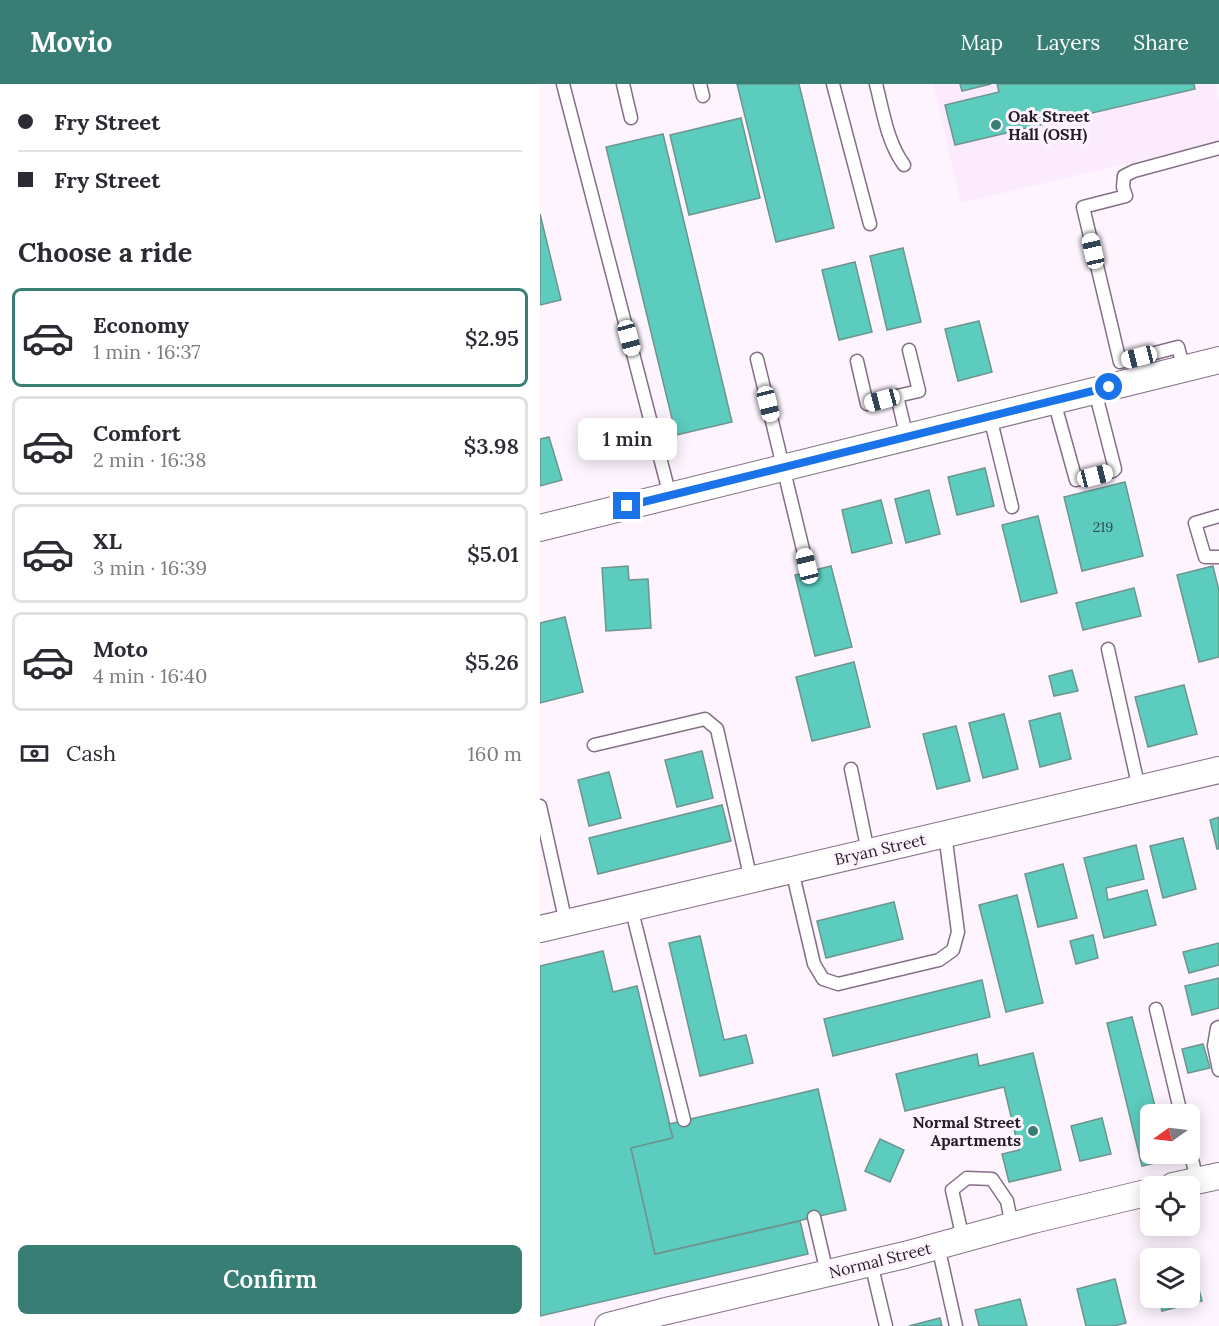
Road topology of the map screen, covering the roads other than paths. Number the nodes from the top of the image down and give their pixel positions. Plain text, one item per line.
1 (563, 84) edge
2 (623, 84) edge
3 (833, 84) edge
4 (876, 84) edge
5 (632, 118) dead end
6 (1219, 148) edge
7 (904, 165) dead end
8 (870, 224) dead end
9 (909, 350) dead end
10 (757, 359) dead end
11 (1219, 360) edge
12 (856, 361) dead end
13 (1122, 373) junction
14 (1095, 391) junction
15 (897, 396) junction
16 (1054, 401) junction
17 (990, 417) junction
18 (907, 438) junction
19 (783, 468) junction
20 (670, 496) junction
21 (1012, 507) dead end
22 (1219, 516) edge
23 (540, 528) edge
24 (1219, 556) edge
25 (807, 566) dead end
26 (1108, 649) dead end
27 (594, 745) dead end
28 (851, 768) dead end
29 (1219, 770) edge
30 (1139, 789) junction
31 (540, 806) edge
32 (945, 834) junction
33 (868, 852) junction
34 (792, 870) junction
35 (750, 880) junction
36 (631, 907) junction
37 (566, 922) junction
38 (540, 929) edge
39 (1156, 1009) dead end
40 (1219, 1026) edge
41 (1219, 1070) edge
42 (1179, 1104) edge
43 (684, 1120) dead end
44 (1140, 1194) edge
45 (814, 1217) dead end
46 (1012, 1226) junction
47 (963, 1239) junction
48 (938, 1246) junction
49 (871, 1263) junction
50 (827, 1273) junction
51 (609, 1326) edge
52 (886, 1326) edge
53 (956, 1326) edge

1 - 20 lane
2 - 5 lane
3 - 8 lane
4 - 7 lane
6 - 13 lane
9 - 15 lane
10 - 19 lane
11 - 13 street
12 - 15 lane
13 - 14 street
14 - 16 street
14 - 16 lane
15 - 18 lane
16 - 17 street
17 - 18 street
17 - 21 lane
18 - 19 street
19 - 20 street
19 - 25 lane
20 - 23 street
22 - 24 lane
26 - 30 lane
27 - 35 lane
28 - 33 lane
29 - 30 street, Bryan Street
30 - 32 street, Bryan Street
31 - 37 lane
32 - 33 street, Bryan Street
32 - 34 lane
33 - 34 street, Bryan Street
34 - 35 street, Bryan Street
35 - 36 street, Bryan Street
36 - 37 street, Bryan Street
36 - 43 lane
37 - 38 street, Bryan Street
39 - 42 lane
40 - 41 lane
44 - 46 street, Normal Street
45 - 50 lane
46 - 47 street, Normal Street
46 - 47 lane
47 - 48 street, Normal Street
48 - 49 street, Normal Street
48 - 53 lane
49 - 50 street, Normal Street
49 - 52 lane
50 - 51 street, Normal Street

